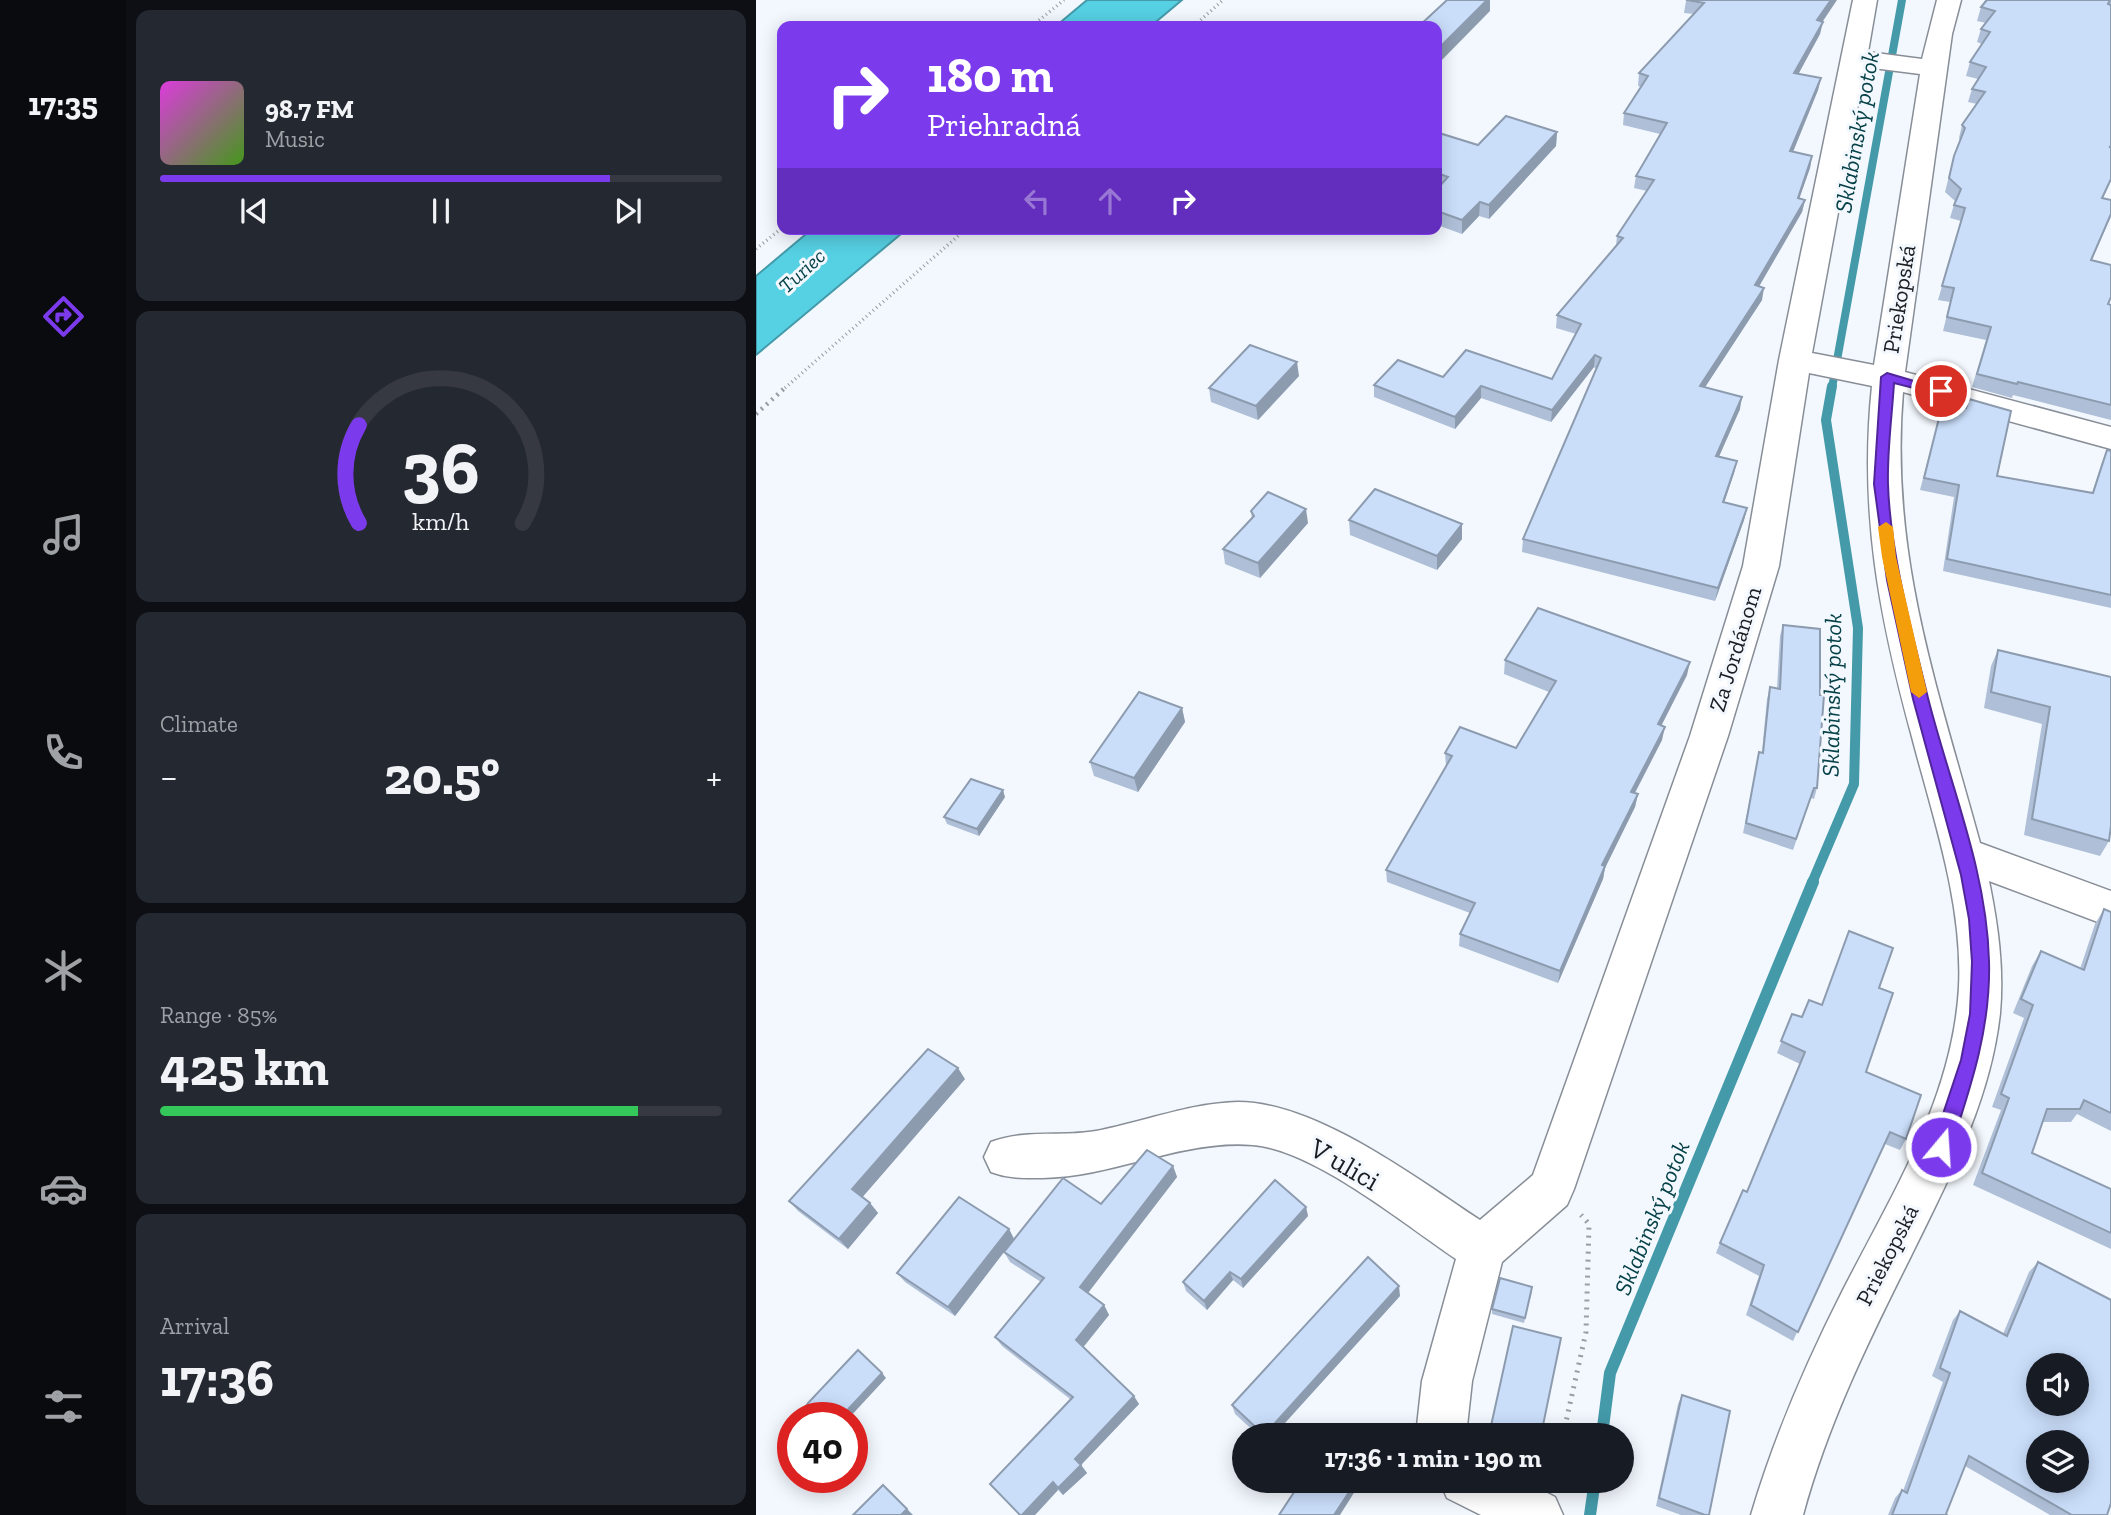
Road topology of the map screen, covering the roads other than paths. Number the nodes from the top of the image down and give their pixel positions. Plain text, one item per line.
1 (1866, 0) edge
2 (1950, 0) edge
3 (1855, 58) junction
4 (1920, 66) junction
5 (1795, 360) junction
6 (1873, 375) junction
7 (2111, 438) edge
8 (1963, 854) junction
9 (2111, 909) edge
10 (1007, 1157) dead end
11 (1482, 1250) junction
12 (1442, 1423) edge
13 (1492, 1493) edge
14 (1537, 1515) edge
15 (1777, 1515) edge

1 - 3 street, Za Jordánom
2 - 4 street, Priekopská
3 - 4 street
3 - 5 street, Za Jordánom
4 - 6 street, Priekopská
5 - 6 street
5 - 11 street, Za Jordánom
6 - 7 street
6 - 8 street, Priekopská
8 - 9 street
8 - 15 street, Priekopská
10 - 11 street, V ulici
11 - 12 street
13 - 14 street

